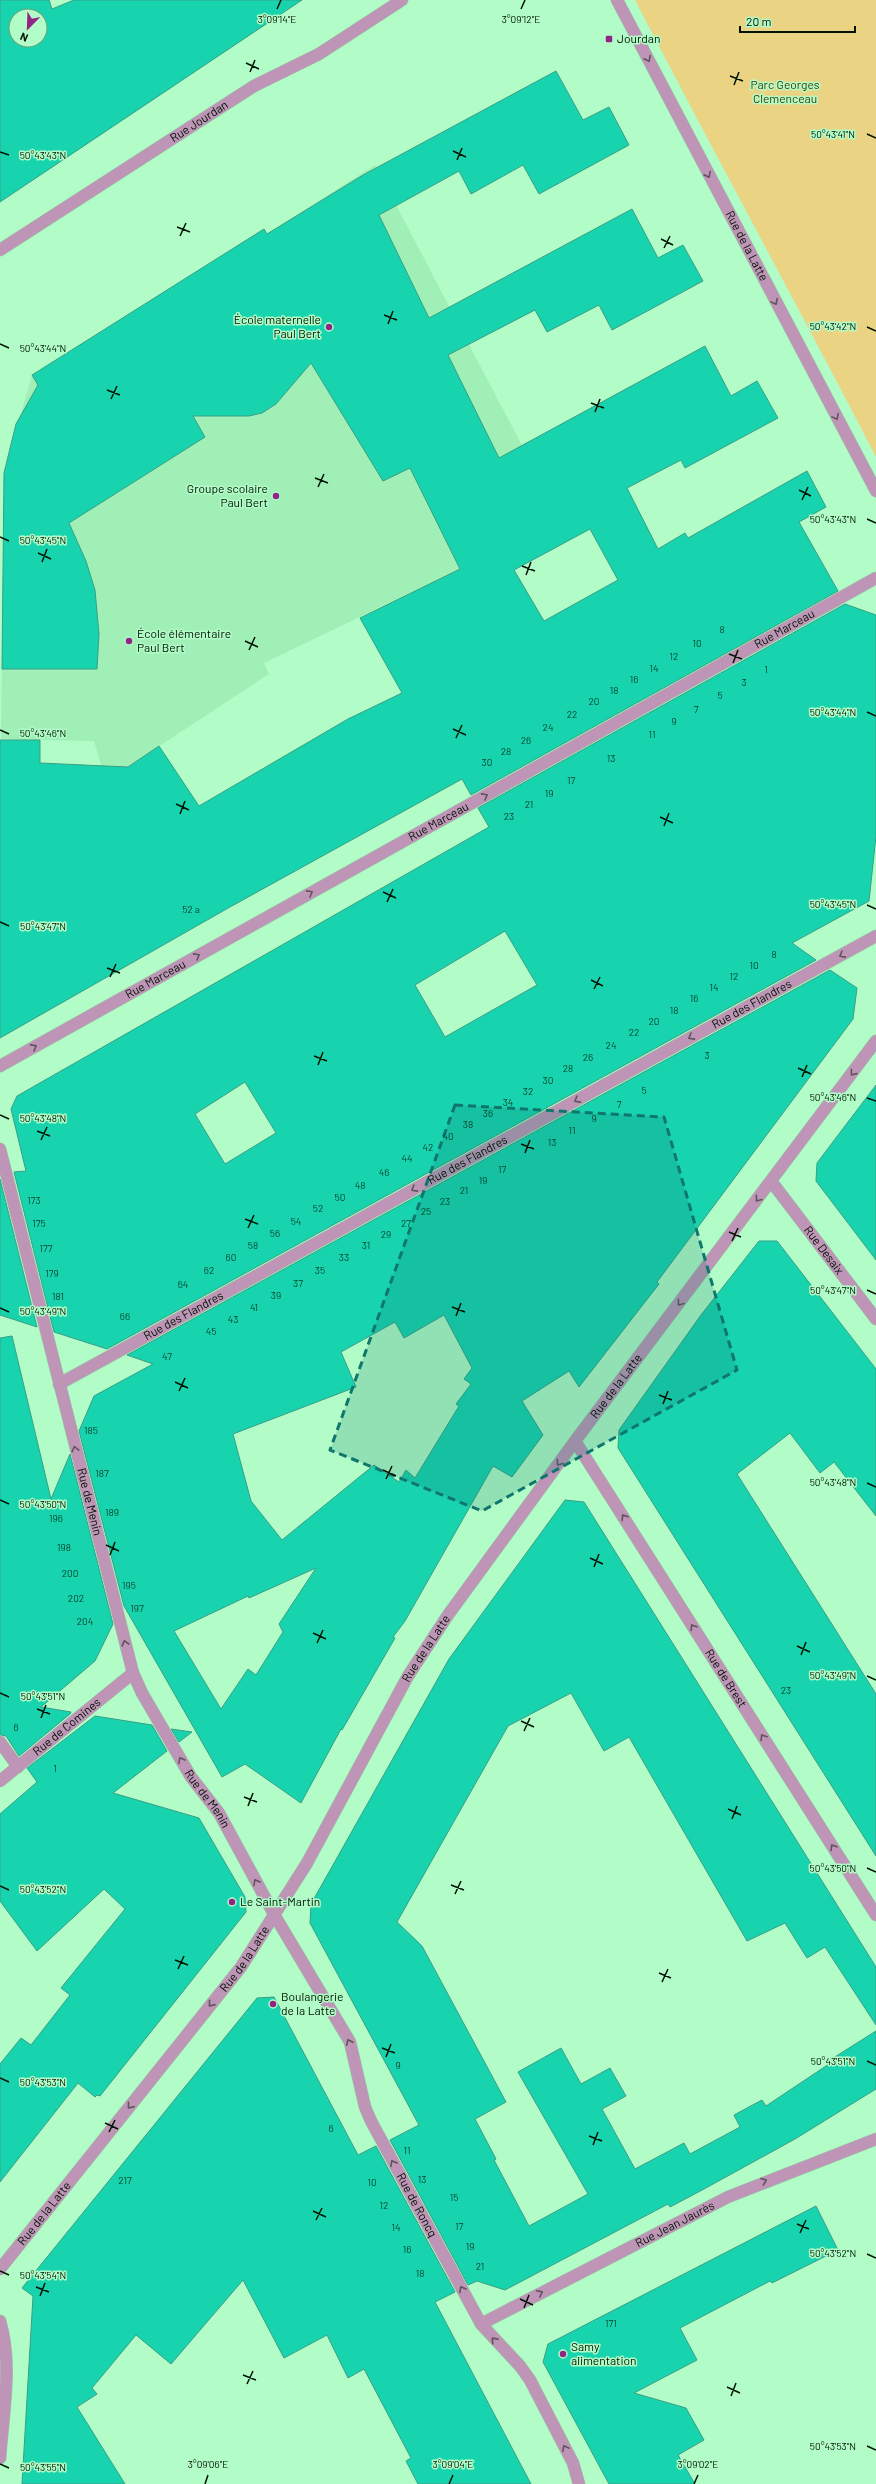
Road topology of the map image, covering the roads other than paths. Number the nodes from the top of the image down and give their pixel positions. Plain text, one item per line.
1 (402, 0) edge
2 (617, 0) edge
3 (0, 250) edge
4 (876, 491) edge
5 (876, 578) edge
6 (876, 936) edge
7 (876, 1042) edge
8 (0, 1066) edge
9 (0, 1150) edge
10 (771, 1181) junction
11 (876, 1319) edge
12 (59, 1384) junction
13 (575, 1441) junction
14 (133, 1673) junction
15 (0, 1742) edge
16 (18, 1767) junction
17 (0, 1781) edge
18 (876, 1915) edge
19 (275, 1916) junction
20 (876, 2139) edge
21 (0, 2269) edge
22 (0, 2321) edge
23 (481, 2324) junction
24 (0, 2458) edge
25 (579, 2484) edge

1 - 3 street, Rue Jourdan
2 -> 4 street, Rue de la Latte
8 -> 5 street, Rue Marceau
6 -> 12 street, Rue des Flandres
7 -> 10 street, Rue de la Latte
9 - 12 street, Rue de Menin
10 - 11 street, Rue Desaix
10 -> 13 street, Rue de la Latte
14 -> 12 street, Rue de Menin
18 -> 13 street, Rue de Brest
13 -> 19 street, Rue de la Latte
14 - 16 street, Rue de Comines
19 -> 14 street, Rue de Menin
15 - 16 street
16 - 17 street, Rue de Comines
19 -> 21 street, Rue de la Latte
23 -> 19 street, Rue de Roncq
23 -> 20 street, Rue Jean Jaurès
22 - 24 street
25 -> 23 street, Rue de Roncq

